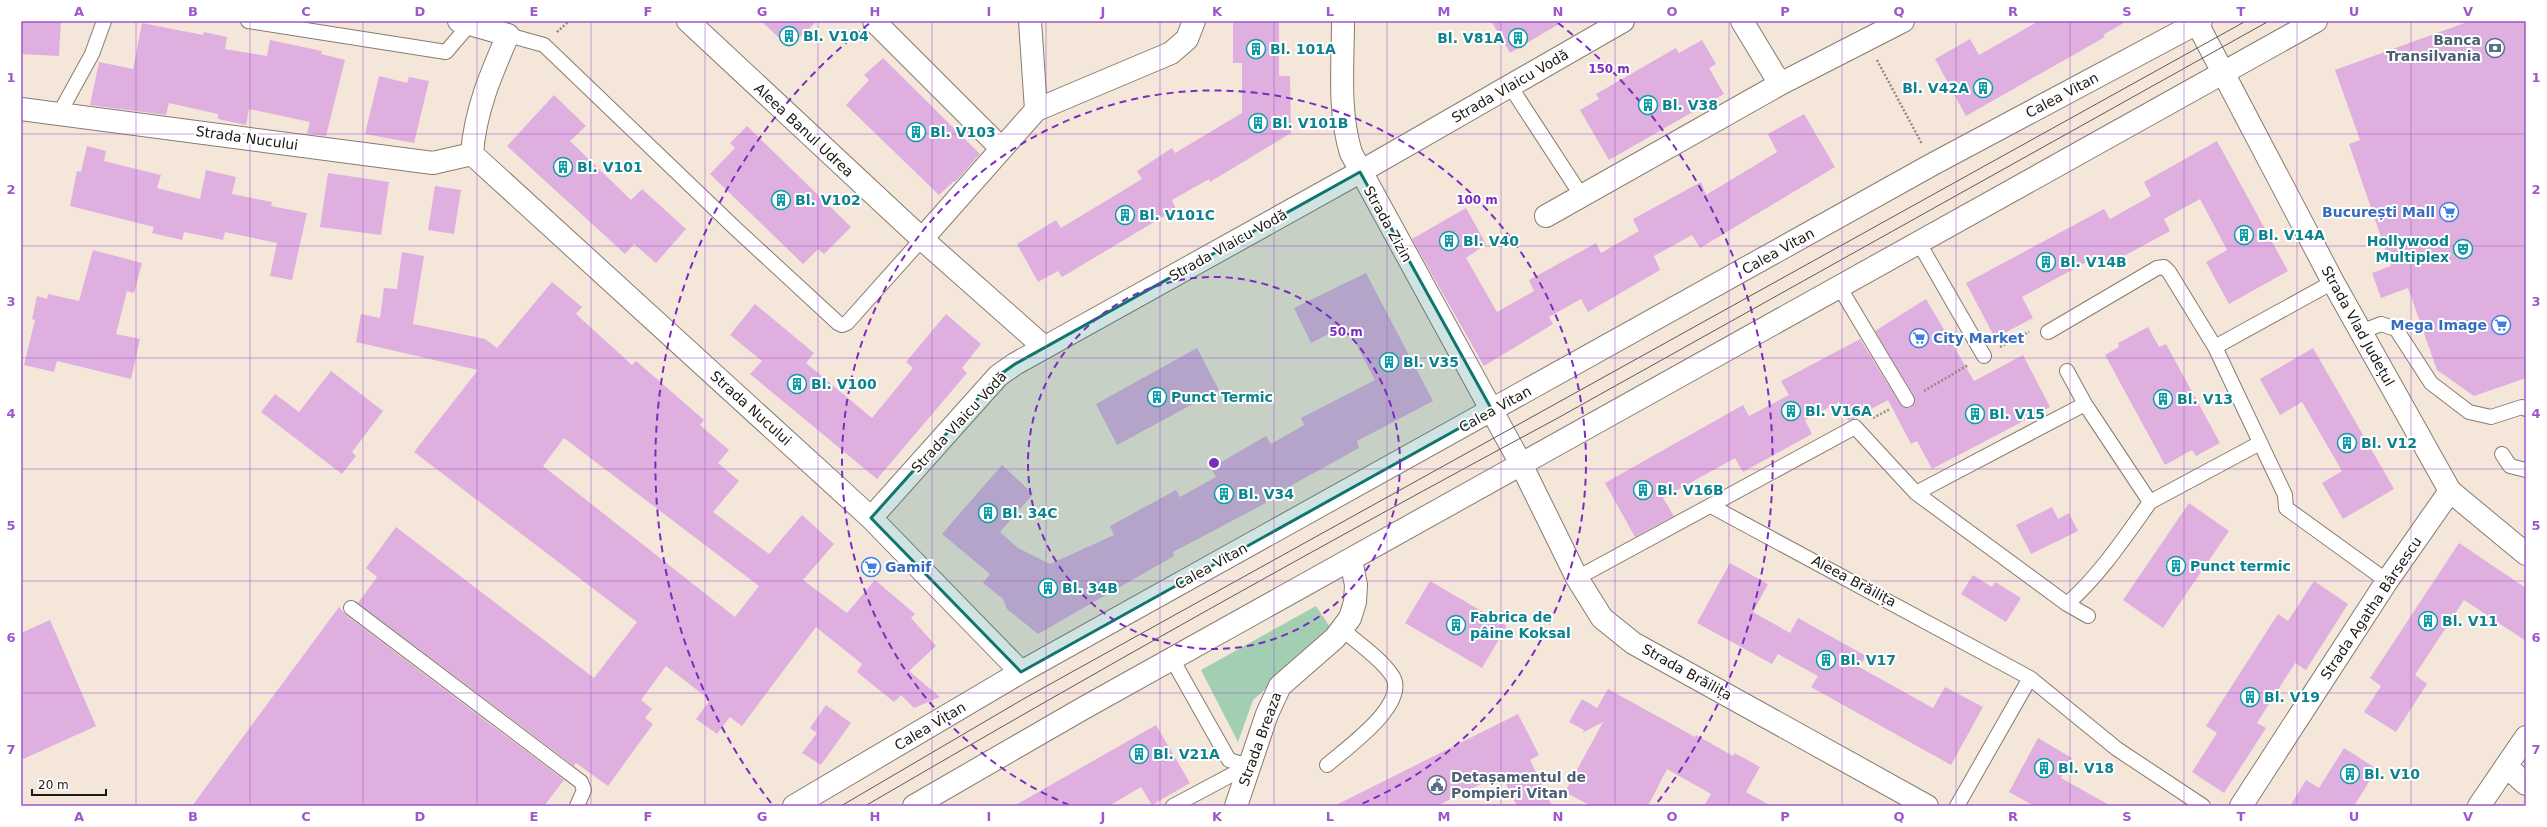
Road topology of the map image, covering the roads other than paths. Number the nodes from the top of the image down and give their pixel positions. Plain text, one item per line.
1 (104, 21) edge
2 (248, 21) edge
3 (688, 21) edge
4 (874, 21) edge
5 (1030, 21) edge
6 (1194, 21) edge
7 (1343, 21) edge
8 (1623, 21) edge
9 (1742, 21) edge
10 (1903, 21) edge
11 (2316, 21) edge
12 (2199, 22) edge
13 (464, 23) edge
14 (508, 35) junction
15 (2224, 72) junction
16 (1780, 84) junction
17 (1510, 86) junction
18 (21, 109) edge
19 (1036, 110) junction
20 (59, 114) junction
21 (1001, 148) junction
22 (472, 154) junction
23 (1360, 172) junction
24 (1581, 195) junction
25 (1546, 216) dead end
26 (922, 239) junction
27 (1919, 243) junction
28 (2333, 282) junction
29 (1840, 288) junction
30 (2048, 332) road end
31 (2361, 332) junction
32 (1044, 347) junction
33 (2214, 347) junction
34 (1984, 356) road end
35 (2067, 371) dead end
36 (1907, 400) road end
37 (2085, 404) junction
38 (2526, 409) edge
39 (1492, 410) junction
40 (2260, 443) junction
41 (2502, 454) dead end
42 (1521, 464) junction
43 (2526, 470) edge
44 (2450, 491) junction
45 (1916, 493) junction
46 (2150, 502) junction
47 (1711, 506) junction
48 (871, 518) junction
49 (2526, 554) edge
50 (1350, 560) junction
51 (1577, 578) junction
52 (2387, 582) junction
53 (2067, 604) junction
54 (351, 608) dead end
55 (2088, 616) dead end
56 (1343, 630) junction
57 (1172, 659) junction
58 (1021, 672) junction
59 (2030, 678) junction
60 (2526, 737) edge
61 (1327, 765) dead end
62 (1248, 766) junction
63 (2506, 766) junction
64 (2526, 784) edge
65 (577, 806) edge
66 (794, 806) edge
67 (914, 806) edge
68 (1173, 806) edge
69 (1236, 806) edge
70 (1927, 806) edge
71 (1957, 806) edge
72 (2203, 806) edge
73 (2241, 806) edge
74 (2479, 806) edge

1 - 20 lane
2 - 13 lane
3 - 26 street, Aleea Banul Udrea
4 - 21 street
5 - 19 street
6 - 19 street
7 - 23 street, Strada Zizin
8 - 17 street, Strada Vlaicu Vodă
9 - 16 street
10 - 16 street
11 - 15 street
12 - 15 street, Strada Vlad Județul
12 - 39 street, Calea Vitan
13 - 14 street
14 - 22 street
14 - 26 lane
15 - 27 street
15 - 28 street, Strada Vlad Județul
16 - 24 street
17 - 23 street, Strada Vlaicu Vodă
17 - 24 lane
18 - 20 street, Strada Nucului
19 - 21 street
20 - 22 street, Strada Nucului
21 - 26 street
22 - 48 street, Strada Nucului
23 - 32 street, Strada Vlaicu Vodă
23 - 39 street, Strada Zizin
24 - 25 street
26 - 32 street, Aleea Banul Udrea
27 - 29 street
27 - 34 lane
28 - 31 street, Strada Vlad Județul
28 - 33 lane
29 - 36 lane
29 - 42 street
30 - 33 lane
31 - 38 lane
31 - 44 street, Strada Vlad Județul
32 - 48 street, Strada Vlaicu Vodă
33 - 40 lane
35 - 37 lane
37 - 45 lane
37 - 46 lane
39 - 42 street, Strada Zizin
39 - 58 street, Calea Vitan
40 - 46 lane
40 - 52 lane
41 - 43 lane
42 - 50 street
42 - 51 street, Strada Brăilița
44 - 49 street, Strada Vlad Județul
44 - 52 street, Strada Agatha Bârsescu
45 - 47 lane
45 - 53 lane
46 - 53 lane
47 - 51 lane
47 - 59 lane, Aleea Brăilița
48 - 58 street, Strada Nucului
50 - 56 street, Strada Breaza
50 - 57 street
51 - 70 street, Strada Brăilița
52 - 73 street, Strada Agatha Bârsescu
53 - 55 lane
54 - 65 lane
56 - 61 lane
56 - 62 street, Strada Breaza
57 - 62 lane
57 - 67 street
58 - 66 street, Calea Vitan
59 - 71 lane
59 - 72 lane, Aleea Brăilița
60 - 63 street
62 - 68 lane
62 - 69 street, Strada Breaza
63 - 64 street
63 - 74 street

